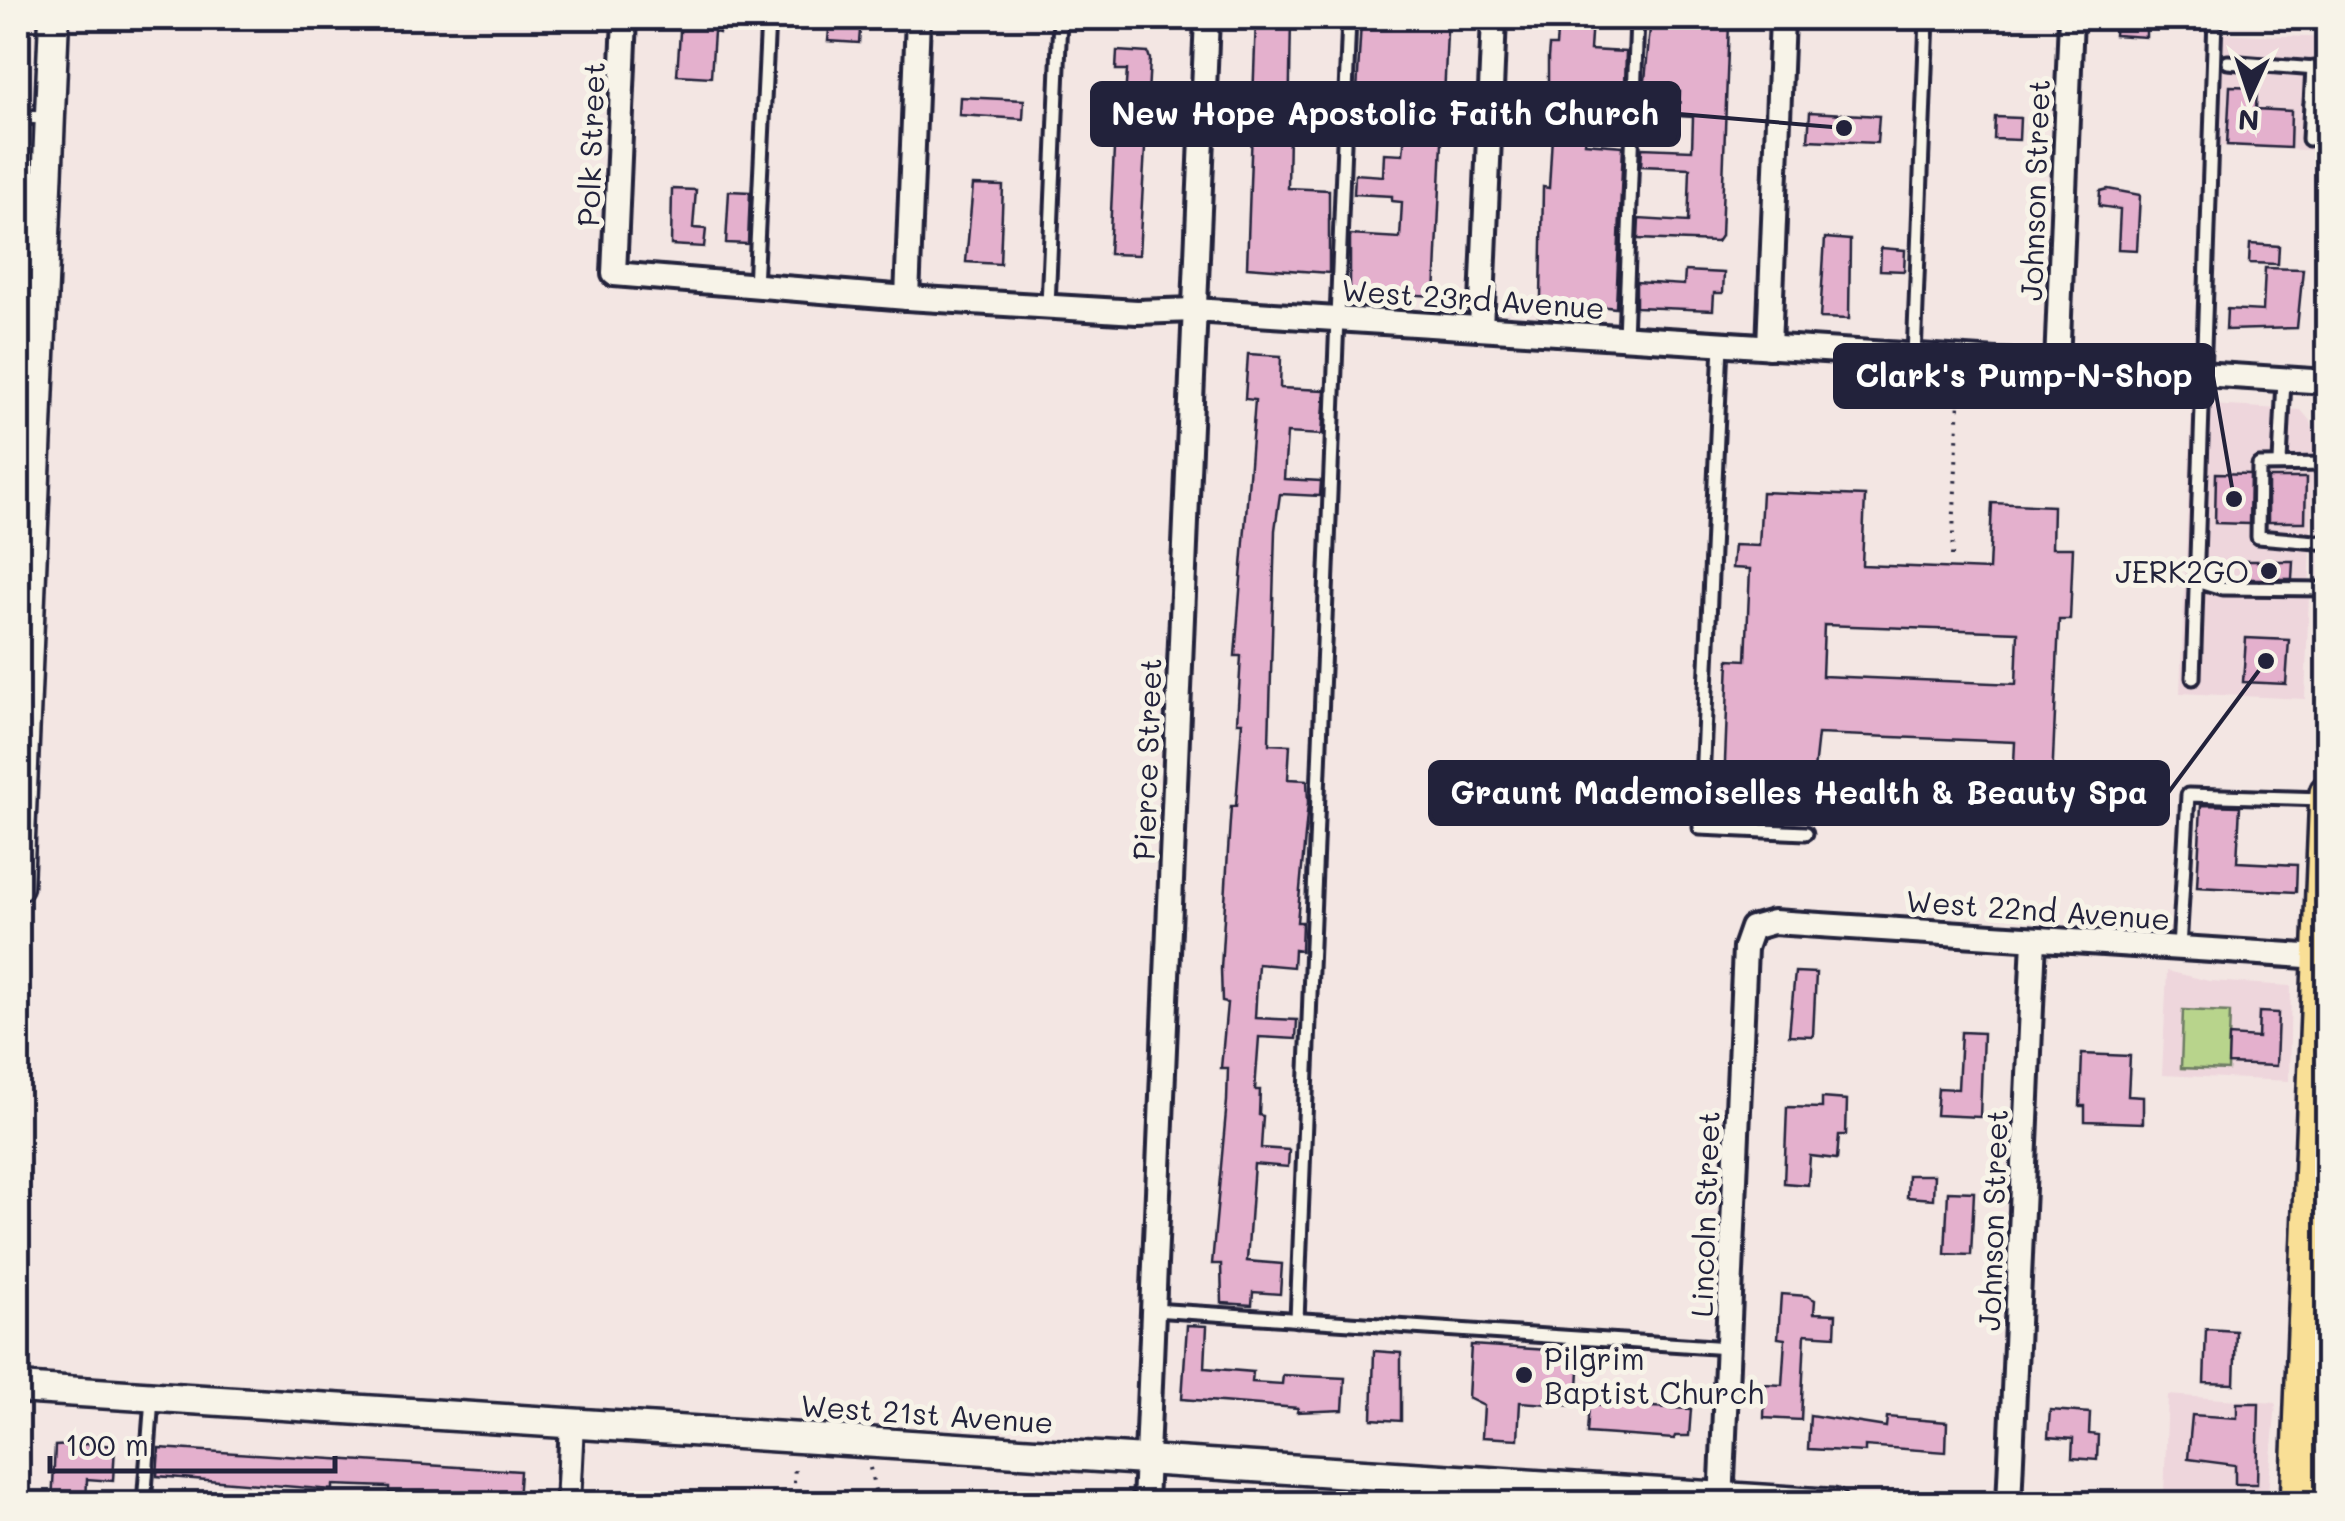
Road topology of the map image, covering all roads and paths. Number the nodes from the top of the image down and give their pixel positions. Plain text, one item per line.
1 (54, 18) edge
2 (625, 18) edge
3 (768, 18) edge
4 (918, 18) edge
5 (1060, 18) edge
6 (1206, 18) edge
7 (1349, 18) edge
8 (1494, 18) edge
9 (1637, 18) edge
10 (1782, 18) edge
11 (1927, 18) edge
12 (2071, 18) edge
13 (2216, 18) edge
14 (2228, 62) dead end
15 (2313, 68) junction
16 (2328, 70) edge
17 (2311, 104) junction
18 (2328, 105) edge
19 (18, 117) edge
20 (50, 118) junction
21 (2309, 140) dead end
22 (614, 274) joint
23 (755, 287) junction
24 (906, 298) junction
25 (1048, 306) junction
26 (1194, 310) junction
27 (1337, 319) junction
28 (1481, 328) junction
29 (1625, 338) junction
30 (1721, 344) junction
31 (1769, 348) junction
32 (1914, 357) junction
33 (1960, 359) junction
34 (2056, 365) junction
35 (2202, 374) junction
36 (2284, 380) junction
37 (2328, 382) edge
38 (2280, 462) junction
39 (2328, 464) edge
40 (2328, 543) edge
41 (1952, 556) dead end
42 (2196, 580) junction
43 (2328, 589) edge
44 (2193, 678) dead end
45 (22, 682) edge
46 (2327, 796) edge
47 (1806, 834) dead end
48 (18, 886) edge
49 (1752, 928) joint
50 (2034, 939) junction
51 (2179, 948) junction
52 (2324, 957) edge
53 (1153, 1310) junction
54 (1297, 1320) junction
55 (1729, 1348) junction
56 (18, 1388) edge
57 (152, 1396) junction
58 (572, 1423) junction
59 (1146, 1460) junction
60 (795, 1464) dead end
61 (870, 1468) dead end
62 (1721, 1500) edge
63 (144, 1504) edge
64 (568, 1504) edge
65 (793, 1504) edge
66 (878, 1504) edge
67 (1145, 1504) edge
68 (1833, 1504) edge
69 (2010, 1504) edge
70 (2299, 1504) edge

1 - 20 street
2 - 22 street, Polk Street
3 - 23 lane
4 - 24 street
5 - 25 lane
6 - 26 street, Pierce Street
7 - 27 lane
8 - 28 street
9 - 29 lane
10 - 31 street
11 - 32 lane
12 - 34 street, Johnson Street
13 - 35 lane
14 - 15 lane
15 - 16 lane
15 - 17 lane
17 - 18 lane
17 - 21 lane
19 - 20 lane
20 - 45 street
22 - 23 street, West 23rd Avenue
23 - 24 street, West 23rd Avenue
24 - 25 street, West 23rd Avenue
25 - 26 street, West 23rd Avenue
26 - 27 street, West 23rd Avenue
26 - 53 street, Pierce Street
27 - 28 street, West 23rd Avenue
27 - 54 lane
28 - 29 street, West 23rd Avenue
29 - 30 street, West 23rd Avenue
30 - 31 street, West 23rd Avenue
30 - 47 lane
31 - 32 street, West 23rd Avenue
32 - 33 street, West 23rd Avenue
33 - 34 street, West 23rd Avenue
33 - 41 path
34 - 35 street, West 23rd Avenue
35 - 36 street, West 23rd Avenue
35 - 42 lane
36 - 37 street, West 23rd Avenue
36 - 38 lane
38 - 39 lane
38 - 40 lane
42 - 43 lane
42 - 44 lane
45 - 48 street
46 - 51 lane
46 - 52 main road
49 - 50 street, West 22nd Avenue
49 - 55 street, Lincoln Street
50 - 51 street, West 22nd Avenue
50 - 69 street, Johnson Street
51 - 52 street, West 22nd Avenue
52 - 70 main road
53 - 54 lane
53 - 59 street, Pierce Street
54 - 55 lane
55 - 62 street, Lincoln Street
56 - 57 street, West 21st Avenue
57 - 58 street, West 21st Avenue
57 - 63 lane
58 - 59 street, West 21st Avenue
58 - 64 street
59 - 62 street, West 21st Avenue
59 - 67 street, Pierce Street
60 - 65 path
61 - 66 path
62 - 68 street, West 21st Avenue

